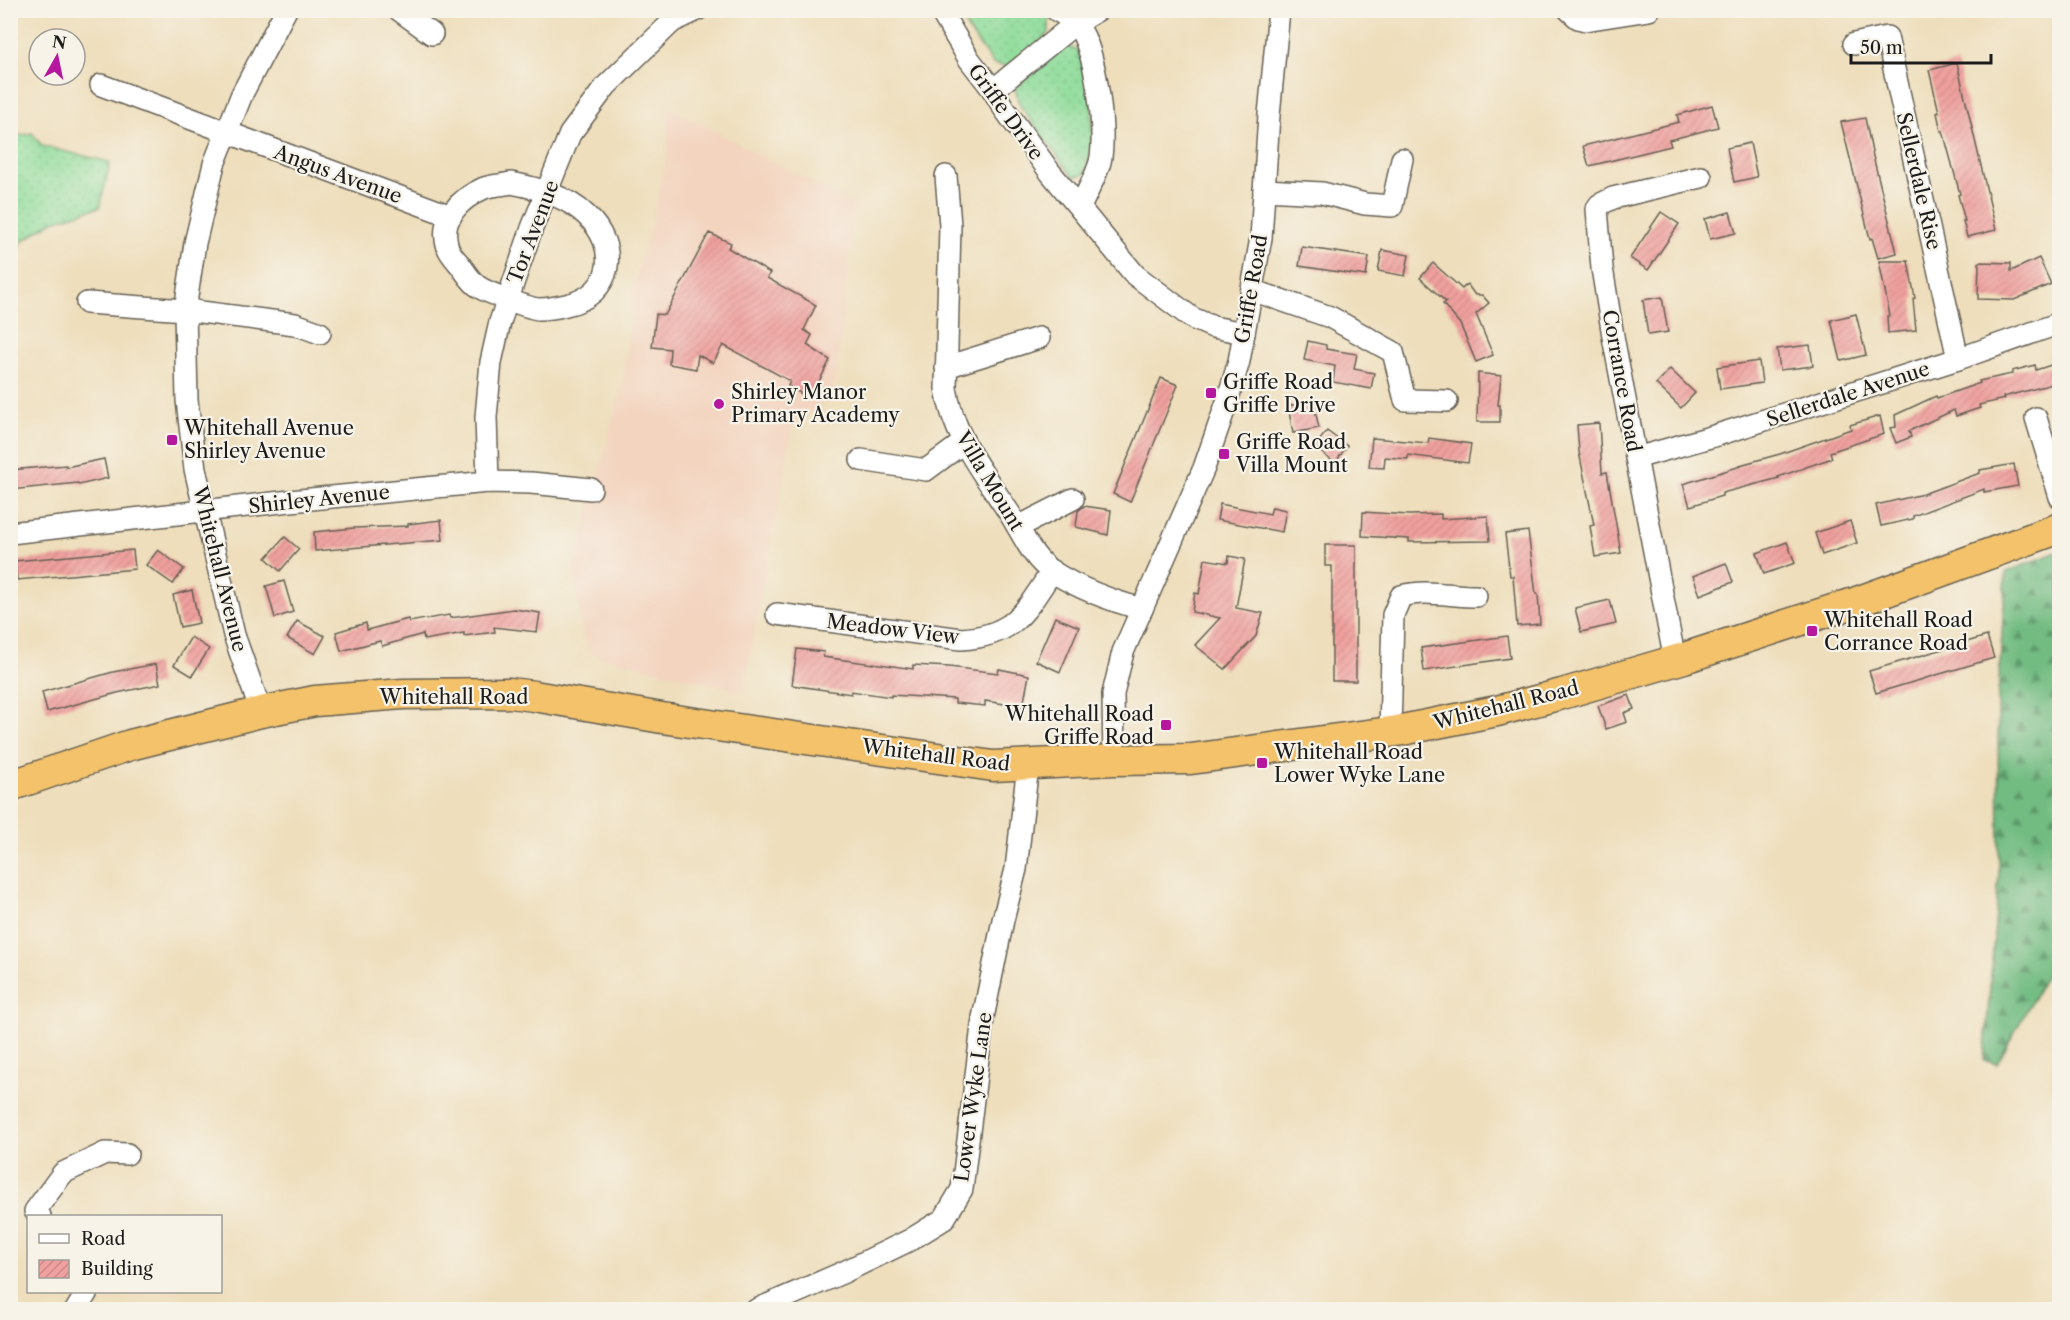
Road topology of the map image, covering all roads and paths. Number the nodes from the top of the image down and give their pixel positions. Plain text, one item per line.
1 (286, 10) edge
2 (399, 10) edge
3 (697, 10) edge
4 (940, 10) edge
5 (1056, 10) edge
6 (1098, 10) edge
7 (1279, 10) edge
8 (1569, 10) edge
9 (1649, 10) edge
10 (664, 16) edge
11 (1076, 23) junction
12 (432, 34) dead end
13 (1854, 44) dead end
14 (101, 85) dead end
15 (993, 90) junction
16 (226, 130) junction
17 (1402, 159) dead end
18 (946, 176) dead end
19 (1701, 177) dead end
20 (1264, 190) junction
21 (547, 192) junction
22 (1080, 208) junction
23 (451, 216) junction
24 (1252, 290) junction
25 (508, 299) junction
26 (87, 303) dead end
27 (185, 310) junction
28 (2060, 323) edge
29 (320, 333) dead end
30 (1244, 333) junction
31 (1039, 338) dead end
32 (1958, 359) junction
33 (946, 367) junction
34 (1447, 401) dead end
35 (2036, 418) dead end
36 (964, 442) junction
37 (1636, 458) junction
38 (861, 460) dead end
39 (488, 482) junction
40 (591, 489) dead end
41 (2060, 497) edge
42 (1073, 500) dead end
43 (204, 511) junction
44 (1018, 527) junction
45 (2060, 528) edge
46 (10, 533) edge
47 (1052, 572) junction
48 (1476, 596) dead end
49 (1142, 609) junction
50 (777, 614) dead end
51 (1675, 661) junction
52 (261, 712) junction
53 (1390, 732) junction
54 (1114, 760) junction
55 (1028, 765) junction
56 (10, 786) edge
57 (127, 1154) dead end
58 (39, 1215) edge
59 (86, 1293) edge
60 (76, 1310) edge
61 (756, 1310) edge

1 - 16 street, Whitehall Avenue
2 - 12 street
3 - 10 street
4 - 15 street, Griffe Drive
5 - 11 street
6 - 11 street
7 - 20 street, Griffe Road
8 - 9 street
10 - 21 street, Tor Avenue
11 - 15 street
11 - 22 street
13 - 32 street, Sellerdale Rise
14 - 16 street, Angus Avenue
15 - 22 street, Griffe Drive
16 - 23 street, Angus Avenue
16 - 27 street, Whitehall Avenue
17 - 20 street
18 - 33 street, Villa Mount
19 - 37 street, Corrance Road
20 - 24 street, Griffe Road
21 - 23 street
21 - 25 street, Tor Avenue
21 - 25 street
22 - 30 street, Griffe Drive
23 - 25 street
24 - 30 street, Griffe Road
24 - 34 street
25 - 39 street, Tor Avenue
26 - 27 street
27 - 29 street
27 - 43 street, Whitehall Avenue
28 - 32 street, Sellerdale Avenue
30 - 49 street, Griffe Road
31 - 33 street
32 - 37 street, Sellerdale Avenue
33 - 36 street, Villa Mount
35 - 41 street
36 - 38 street
36 - 44 street, Villa Mount
37 - 51 street, Corrance Road
39 - 40 street, Shirley Avenue
39 - 43 street, Shirley Avenue
42 - 44 street
43 - 46 street, Shirley Avenue
43 - 52 street, Whitehall Avenue
44 - 47 street, Villa Mount
45 - 51 highway, Whitehall Road
47 - 49 street, Villa Mount
47 - 50 street, Meadow View
48 - 53 street
49 - 54 street, Griffe Road
51 - 53 highway, Whitehall Road
52 - 55 highway, Whitehall Road
52 - 56 highway, Whitehall Road
53 - 54 highway, Whitehall Road
54 - 55 highway, Whitehall Road
55 - 61 street, Lower Wyke Lane
57 - 58 street
59 - 60 street

